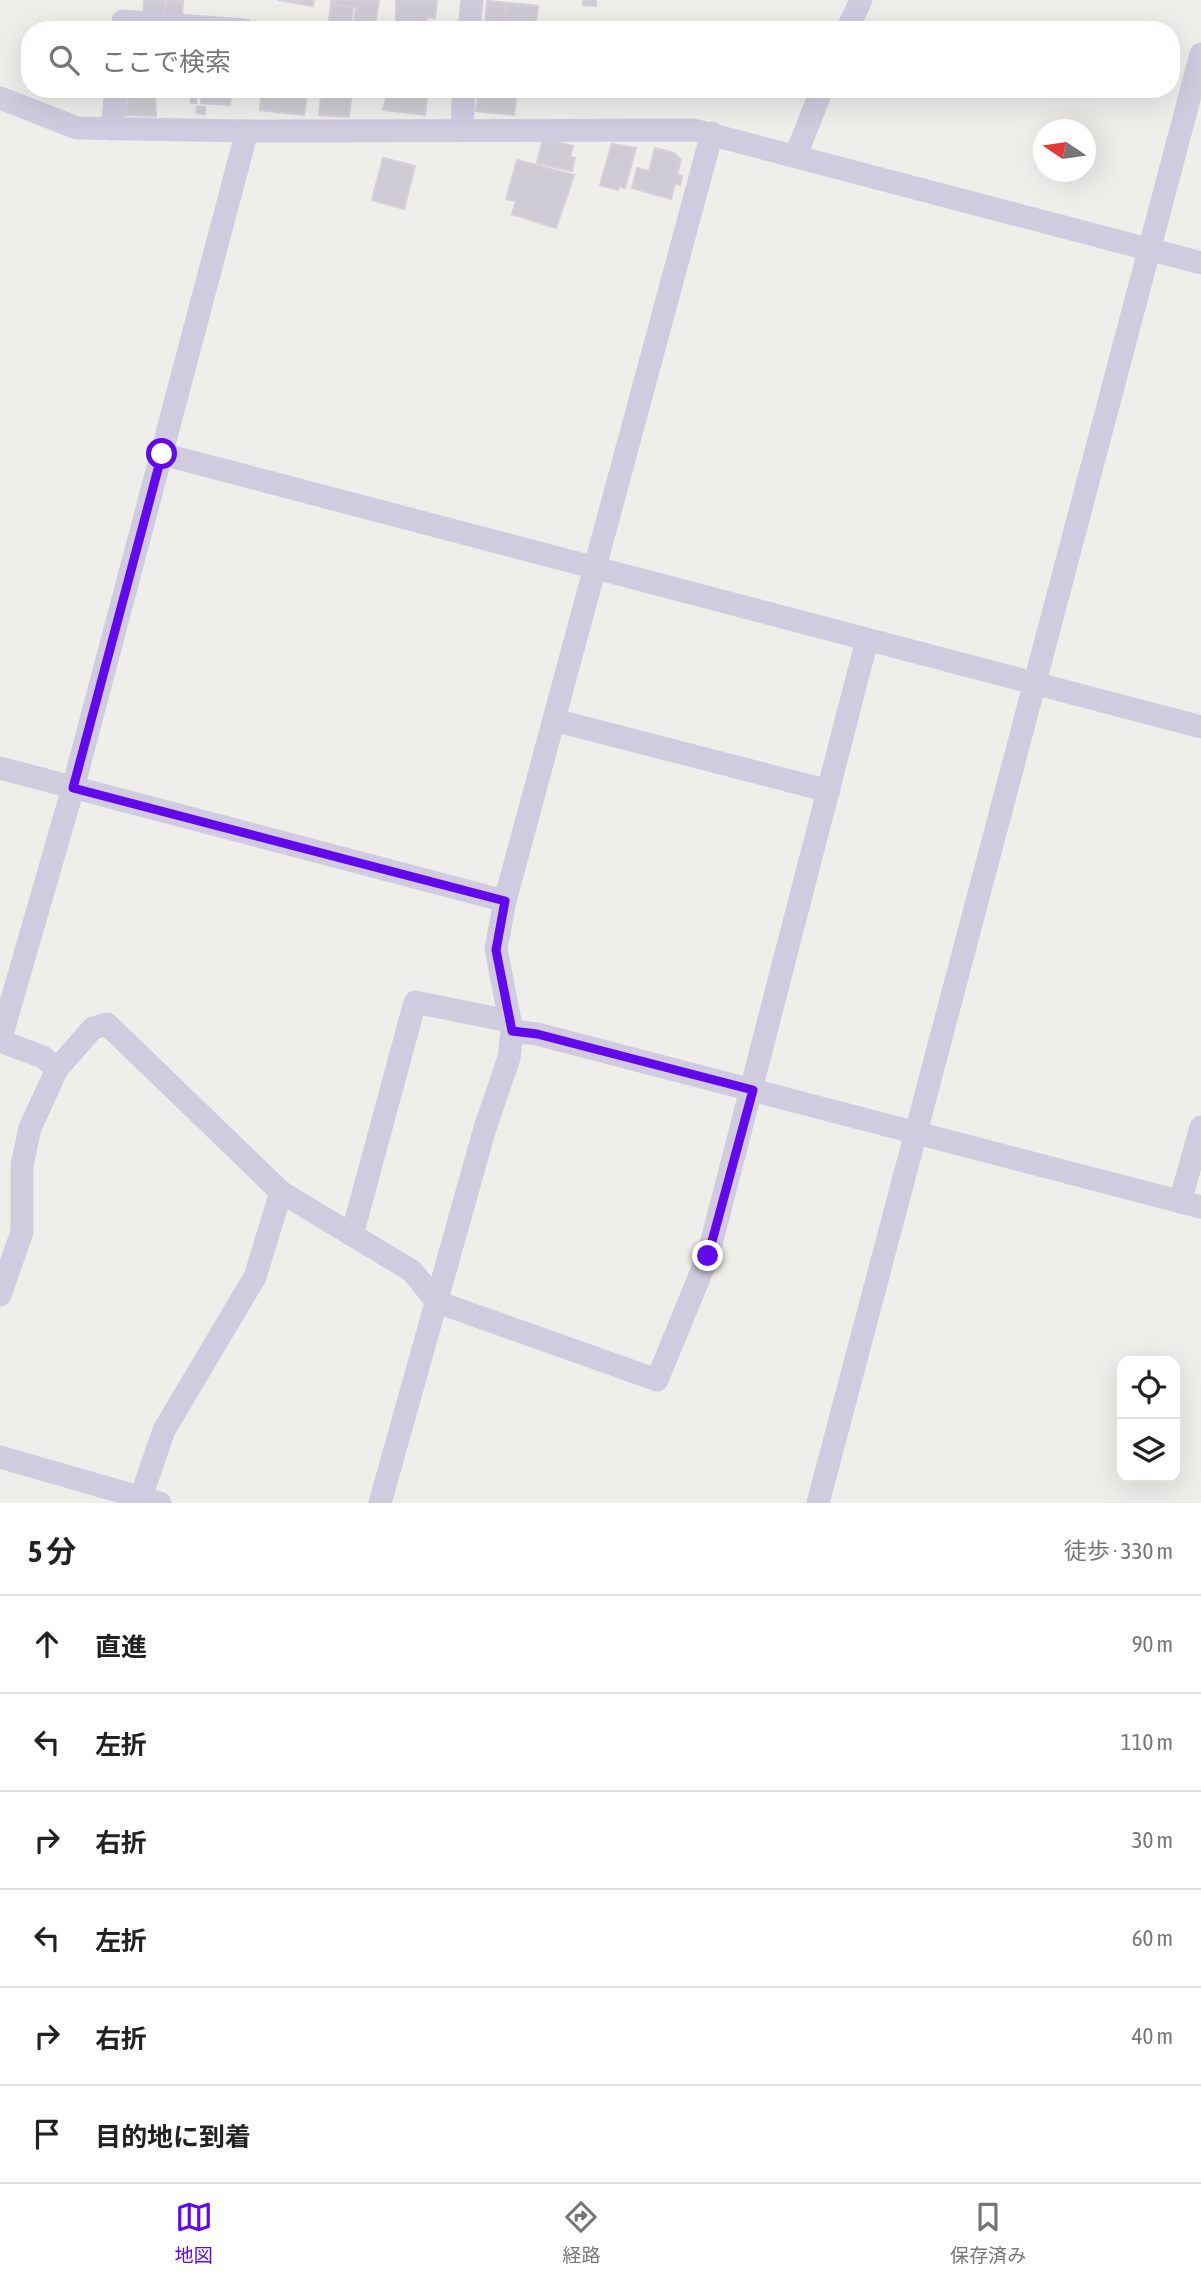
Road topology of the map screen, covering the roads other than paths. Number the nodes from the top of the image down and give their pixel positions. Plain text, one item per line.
1 (472, 0) edge
2 (861, 0) edge
3 (470, 21) edge
4 (851, 21) edge
5 (1201, 54) edge
6 (0, 98) edge
7 (115, 98) edge
8 (464, 98) edge
9 (818, 98) edge
10 (112, 129) junction
11 (462, 129) junction
12 (247, 131) junction
13 (712, 133) junction
14 (796, 155) junction
15 (1151, 250) junction
16 (1201, 263) edge
17 (162, 454) junction
18 (594, 568) junction
19 (867, 640) junction
20 (1033, 684) junction
21 (554, 720) junction
22 (1201, 727) edge
23 (0, 768) edge
24 (73, 788) junction
25 (829, 791) junction
26 (505, 901) junction
27 (510, 1026) junction
28 (0, 1041) edge
29 (57, 1069) junction
30 (753, 1090) junction
31 (1201, 1127) edge
32 (916, 1132) junction
33 (281, 1192) junction
34 (1190, 1205) edge
35 (352, 1235) junction
36 (0, 1295) edge
37 (437, 1302) junction
38 (0, 1457) edge
39 (141, 1500) edge
40 (380, 1503) edge
41 (818, 1503) edge

1 - 3 street
2 - 4 street
5 - 15 street
6 - 10 street
7 - 10 street
8 - 11 street
9 - 14 street
10 - 12 street
11 - 12 street
11 - 13 street
12 - 17 street
13 - 14 street
13 - 18 street
14 - 15 street
15 - 16 street
15 - 20 street
17 - 18 street
17 - 24 street
18 - 19 street
18 - 21 street
19 - 20 street
19 - 25 street
20 - 22 street
20 - 32 street
21 - 25 street
21 - 26 street
23 - 24 street
24 - 26 street
24 - 28 street
25 - 30 street
26 - 27 street
27 - 30 street
27 - 35 street
27 - 37 street
28 - 29 street
29 - 33 street
29 - 36 street
30 - 32 street
30 - 37 street
31 - 34 street
32 - 34 street
32 - 41 street
33 - 35 street
33 - 39 street
35 - 37 street
37 - 40 street
38 - 39 street

